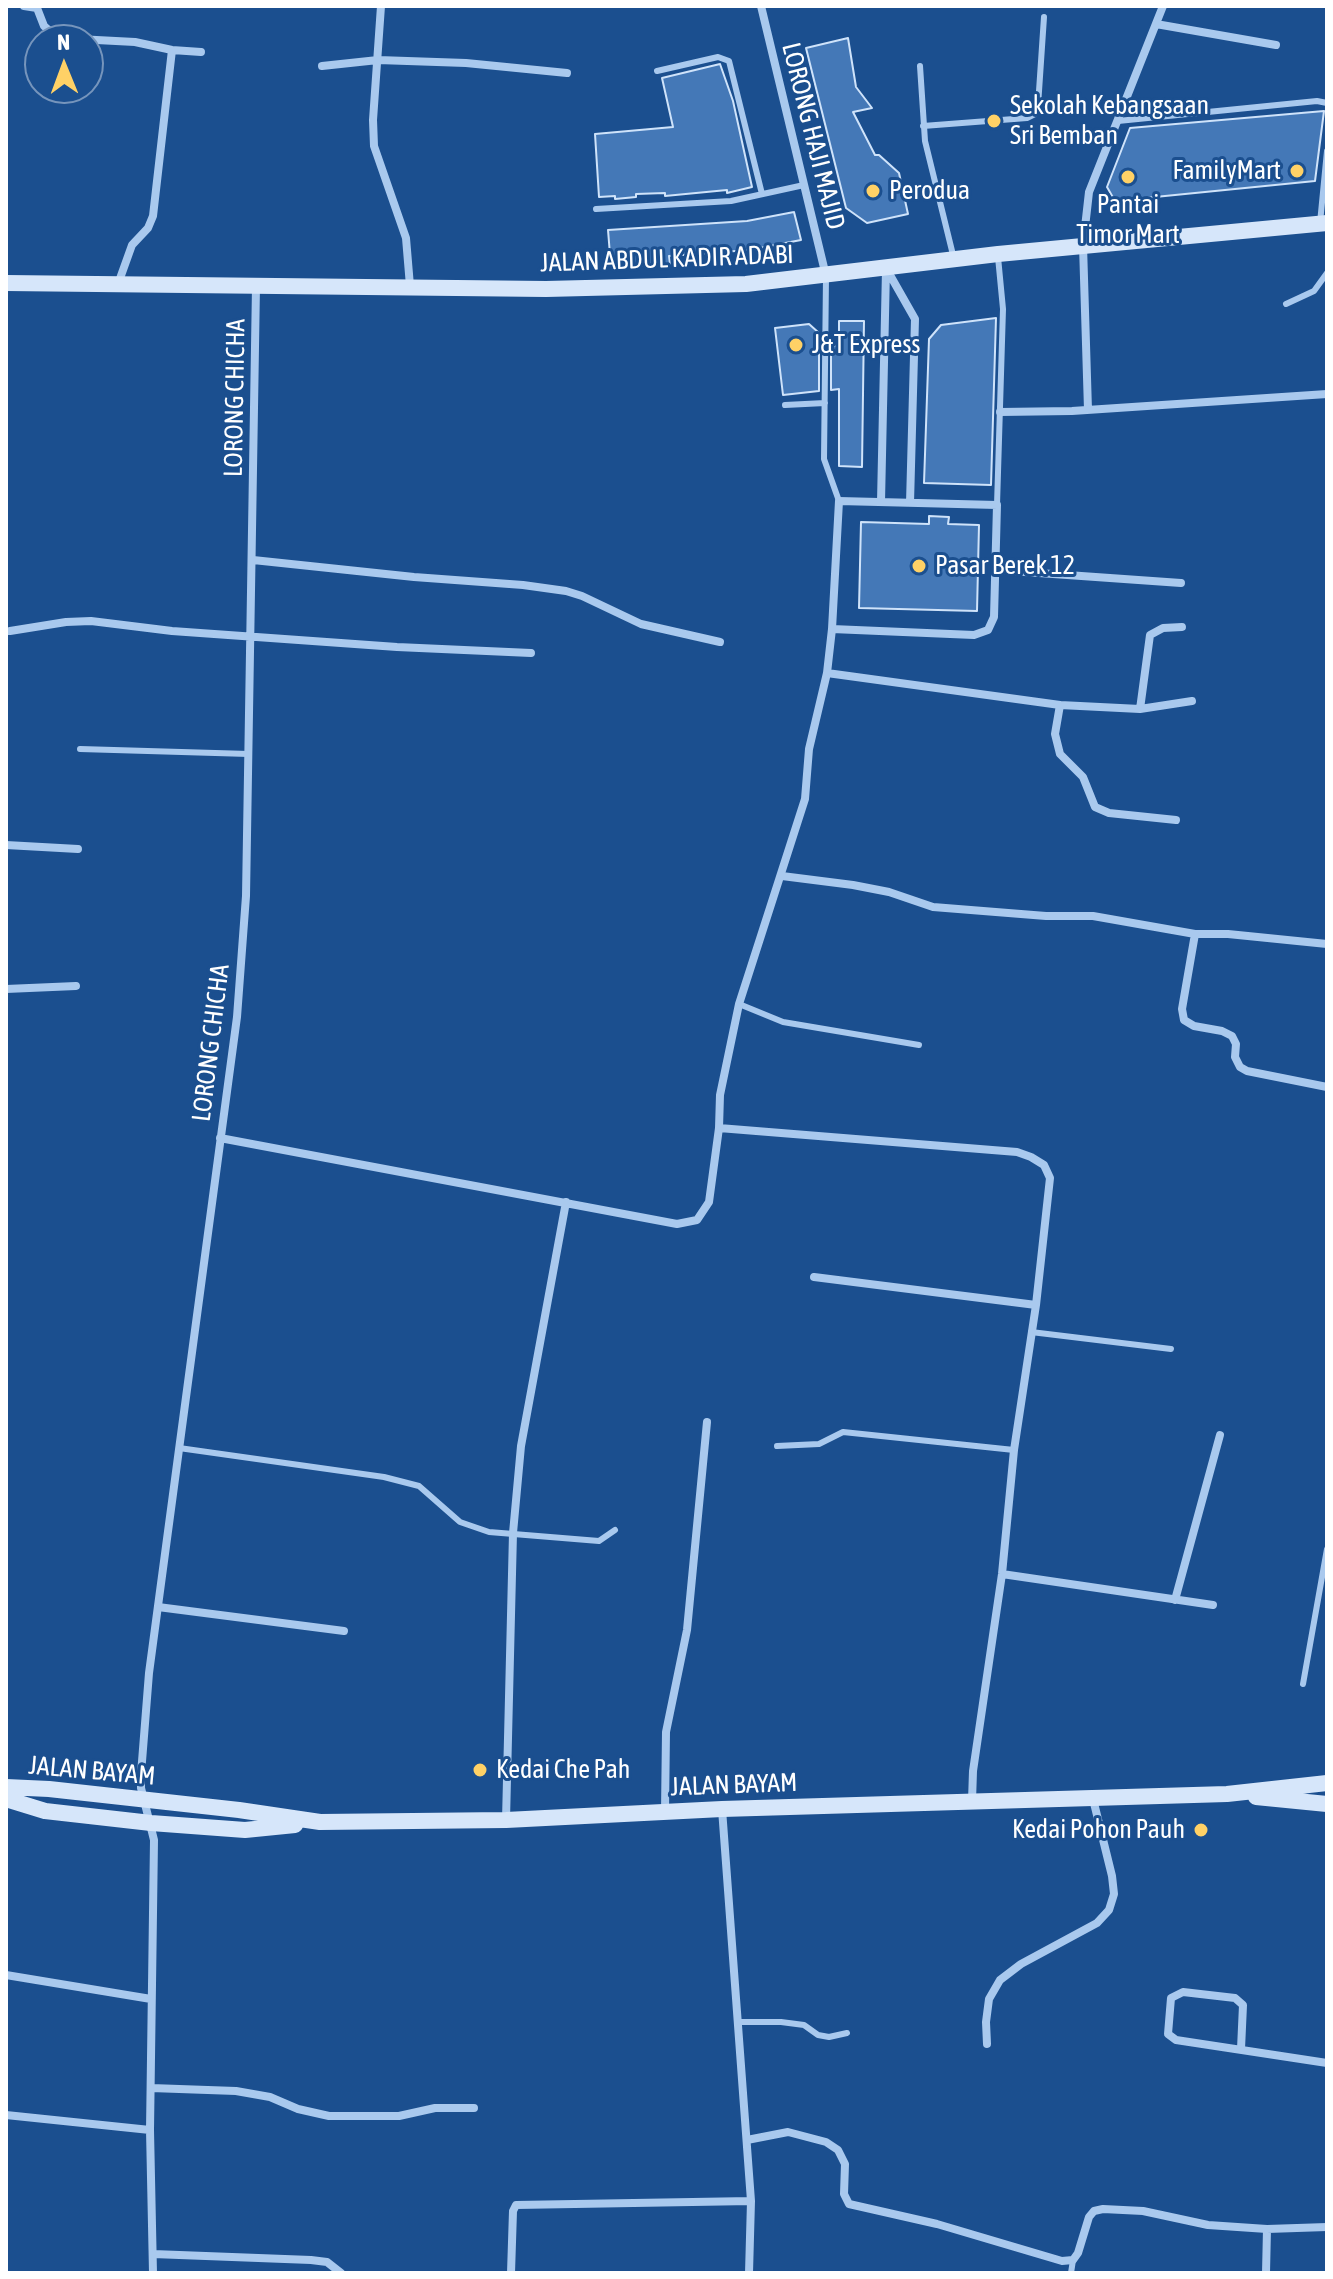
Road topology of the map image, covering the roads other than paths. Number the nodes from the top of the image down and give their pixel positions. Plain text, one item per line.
1 (24, 6) edge
2 (381, 6) edge
3 (761, 6) edge
4 (1163, 6) edge
5 (37, 7) edge
6 (1044, 17) dead end
7 (1156, 24) junction
8 (1276, 45) dead end
9 (172, 50) junction
10 (201, 52) dead end
11 (378, 60) junction
12 (322, 66) dead end
13 (920, 66) dead end
14 (657, 71) dead end
15 (567, 73) dead end
16 (1327, 103) edge
17 (1118, 121) junction
18 (923, 126) junction
19 (1327, 151) edge
20 (804, 185) junction
21 (762, 194) junction
22 (596, 209) dead end
23 (1323, 223) edge
24 (1083, 245) junction
25 (998, 254) junction
26 (954, 259) junction
27 (886, 268) junction
28 (1327, 273) edge
29 (826, 276) junction
30 (6, 283) edge
31 (118, 284) junction
32 (256, 285) junction
33 (410, 286) junction
34 (1286, 304) dead end
35 (1327, 394) edge
36 (825, 403) junction
37 (785, 405) dead end
38 (1088, 410) junction
39 (1000, 412) junction
40 (839, 501) junction
41 (881, 502) junction
42 (910, 503) junction
43 (997, 505) junction
44 (253, 560) junction
45 (996, 570) junction
46 (1181, 583) dead end
47 (1182, 627) dead end
48 (832, 629) junction
49 (10, 631) dead end
50 (252, 635) junction
51 (720, 642) dead end
52 (531, 653) dead end
53 (827, 673) junction
54 (1192, 701) dead end
55 (1060, 705) junction
56 (1140, 709) junction
57 (80, 749) dead end
58 (249, 754) junction
59 (1176, 820) dead end
60 (6, 845) edge
61 (78, 849) dead end
62 (782, 876) junction
63 (1195, 934) junction
64 (1327, 944) edge
65 (76, 986) dead end
66 (6, 989) edge
67 (739, 1004) junction
68 (919, 1045) dead end
69 (1327, 1087) edge
70 (719, 1128) junction
71 (220, 1138) junction
72 (566, 1202) junction
73 (814, 1277) dead end
74 (1036, 1305) junction
75 (1031, 1332) junction
76 (1171, 1349) dead end
77 (707, 1422) dead end
78 (1220, 1435) dead end
79 (777, 1446) dead end
80 (179, 1448) junction
81 (1014, 1450) junction
82 (615, 1530) dead end
83 (513, 1533) junction
84 (1327, 1549) edge
85 (1002, 1574) junction
86 (1175, 1600) junction
87 (1213, 1605) dead end
88 (158, 1607) junction
89 (344, 1631) dead end
90 (1303, 1684) dead end
91 (1327, 1783) edge
92 (6, 1787) edge
93 (1227, 1794) junction
94 (6, 1799) edge
95 (1093, 1799) junction
96 (145, 1800) junction
97 (972, 1801) junction
98 (1327, 1804) edge
99 (722, 1809) junction
100 (665, 1812) junction
101 (506, 1820) junction
102 (320, 1822) junction
103 (151, 1823) junction
104 (6, 1975) edge
105 (151, 1999) junction
106 (738, 2022) junction
107 (847, 2033) dead end
108 (987, 2044) dead end
109 (1241, 2049) junction
110 (1327, 2063) edge
111 (151, 2088) junction
112 (474, 2108) dead end
113 (6, 2115) edge
114 (150, 2130) junction
115 (747, 2140) junction
116 (751, 2201) junction
117 (1327, 2227) edge
118 (1267, 2229) junction
119 (153, 2254) junction
120 (1073, 2260) junction
121 (153, 2273) edge
122 (341, 2273) edge
123 (511, 2273) edge
124 (749, 2273) edge
125 (1071, 2273) edge
126 (1266, 2273) edge

1 - 5 street
2 - 11 street
3 - 20 street, LORONG HAJI MAJID
4 - 7 street
5 - 9 street
6 - 18 lane
7 - 8 street
7 - 17 street
9 - 10 street
9 - 31 street
11 - 12 street
11 - 15 street
11 - 33 street
13 - 18 lane
14 - 21 lane
16 - 17 lane
17 - 24 street
18 - 26 lane
19 - 23 lane
20 - 21 lane
20 - 29 street, LORONG HAJI MAJID
21 - 22 lane
23 - 24 main road, JALAN ABDUL KADIR ADABI
24 - 25 main road, JALAN ABDUL KADIR ADABI
24 - 38 street
25 - 26 main road, JALAN ABDUL KADIR ADABI
25 - 39 lane
26 - 27 main road, JALAN ABDUL KADIR ADABI
27 - 29 main road, JALAN ABDUL KADIR ADABI
27 - 41 street
27 - 42 street
28 - 34 lane
29 - 33 main road, JALAN ABDUL KADIR ADABI
29 - 36 lane
30 - 31 main road, JALAN ABDUL KADIR ADABI
31 - 32 main road, JALAN ABDUL KADIR ADABI
32 - 33 main road, JALAN ABDUL KADIR ADABI
32 - 44 street, LORONG CHICHA
35 - 38 street
36 - 37 lane
36 - 40 lane
38 - 39 street
39 - 43 lane
40 - 41 street
40 - 48 street
41 - 42 street
42 - 43 street
43 - 45 street
44 - 50 street, LORONG CHICHA
44 - 51 street
45 - 46 street
45 - 48 street
47 - 56 street
48 - 53 street
49 - 50 street
50 - 52 street
50 - 58 street, LORONG CHICHA
53 - 55 street
53 - 62 street
54 - 56 street
55 - 56 street
55 - 59 street
57 - 58 lane
58 - 71 street, LORONG CHICHA
60 - 61 street
62 - 63 street
62 - 67 street
63 - 64 street
63 - 69 street
65 - 66 street
67 - 68 lane
67 - 70 street
70 - 72 street
70 - 74 street
71 - 72 street
71 - 80 street, LORONG CHICHA
72 - 83 street
73 - 74 street
74 - 75 street
75 - 76 lane
75 - 81 street
77 - 100 street
78 - 86 street
79 - 81 lane
80 - 83 lane
80 - 88 street, LORONG CHICHA
81 - 85 street
82 - 83 lane
83 - 101 street
84 - 90 lane
85 - 86 street
85 - 97 street
86 - 87 street
88 - 89 street
88 - 96 street, LORONG CHICHA
91 - 93 main road, JALAN BAYAM
92 - 96 main road, JALAN BAYAM
93 - 95 main road, JALAN BAYAM
93 - 98 main road, JALAN BAYAM
94 - 103 main road
95 - 97 main road, JALAN BAYAM
95 - 108 street
96 - 102 main road, JALAN BAYAM
96 - 103 street, LORONG CHICHA
97 - 99 main road, JALAN BAYAM
99 - 100 main road, JALAN BAYAM
99 - 106 street
100 - 101 main road, JALAN BAYAM
101 - 102 main road, JALAN BAYAM
102 - 103 main road
103 - 105 street, LORONG CHICHA
104 - 105 street
105 - 111 street, LORONG CHICHA
106 - 107 lane
106 - 115 street
109 - 109 street
109 - 110 street
111 - 112 street
111 - 114 street, LORONG CHICHA
113 - 114 street
114 - 119 street, LORONG CHICHA
115 - 116 street
115 - 120 street
116 - 123 street
116 - 124 street
117 - 118 street
118 - 120 street
118 - 126 street
119 - 121 street, LORONG CHICHA
119 - 122 street
120 - 125 lane

